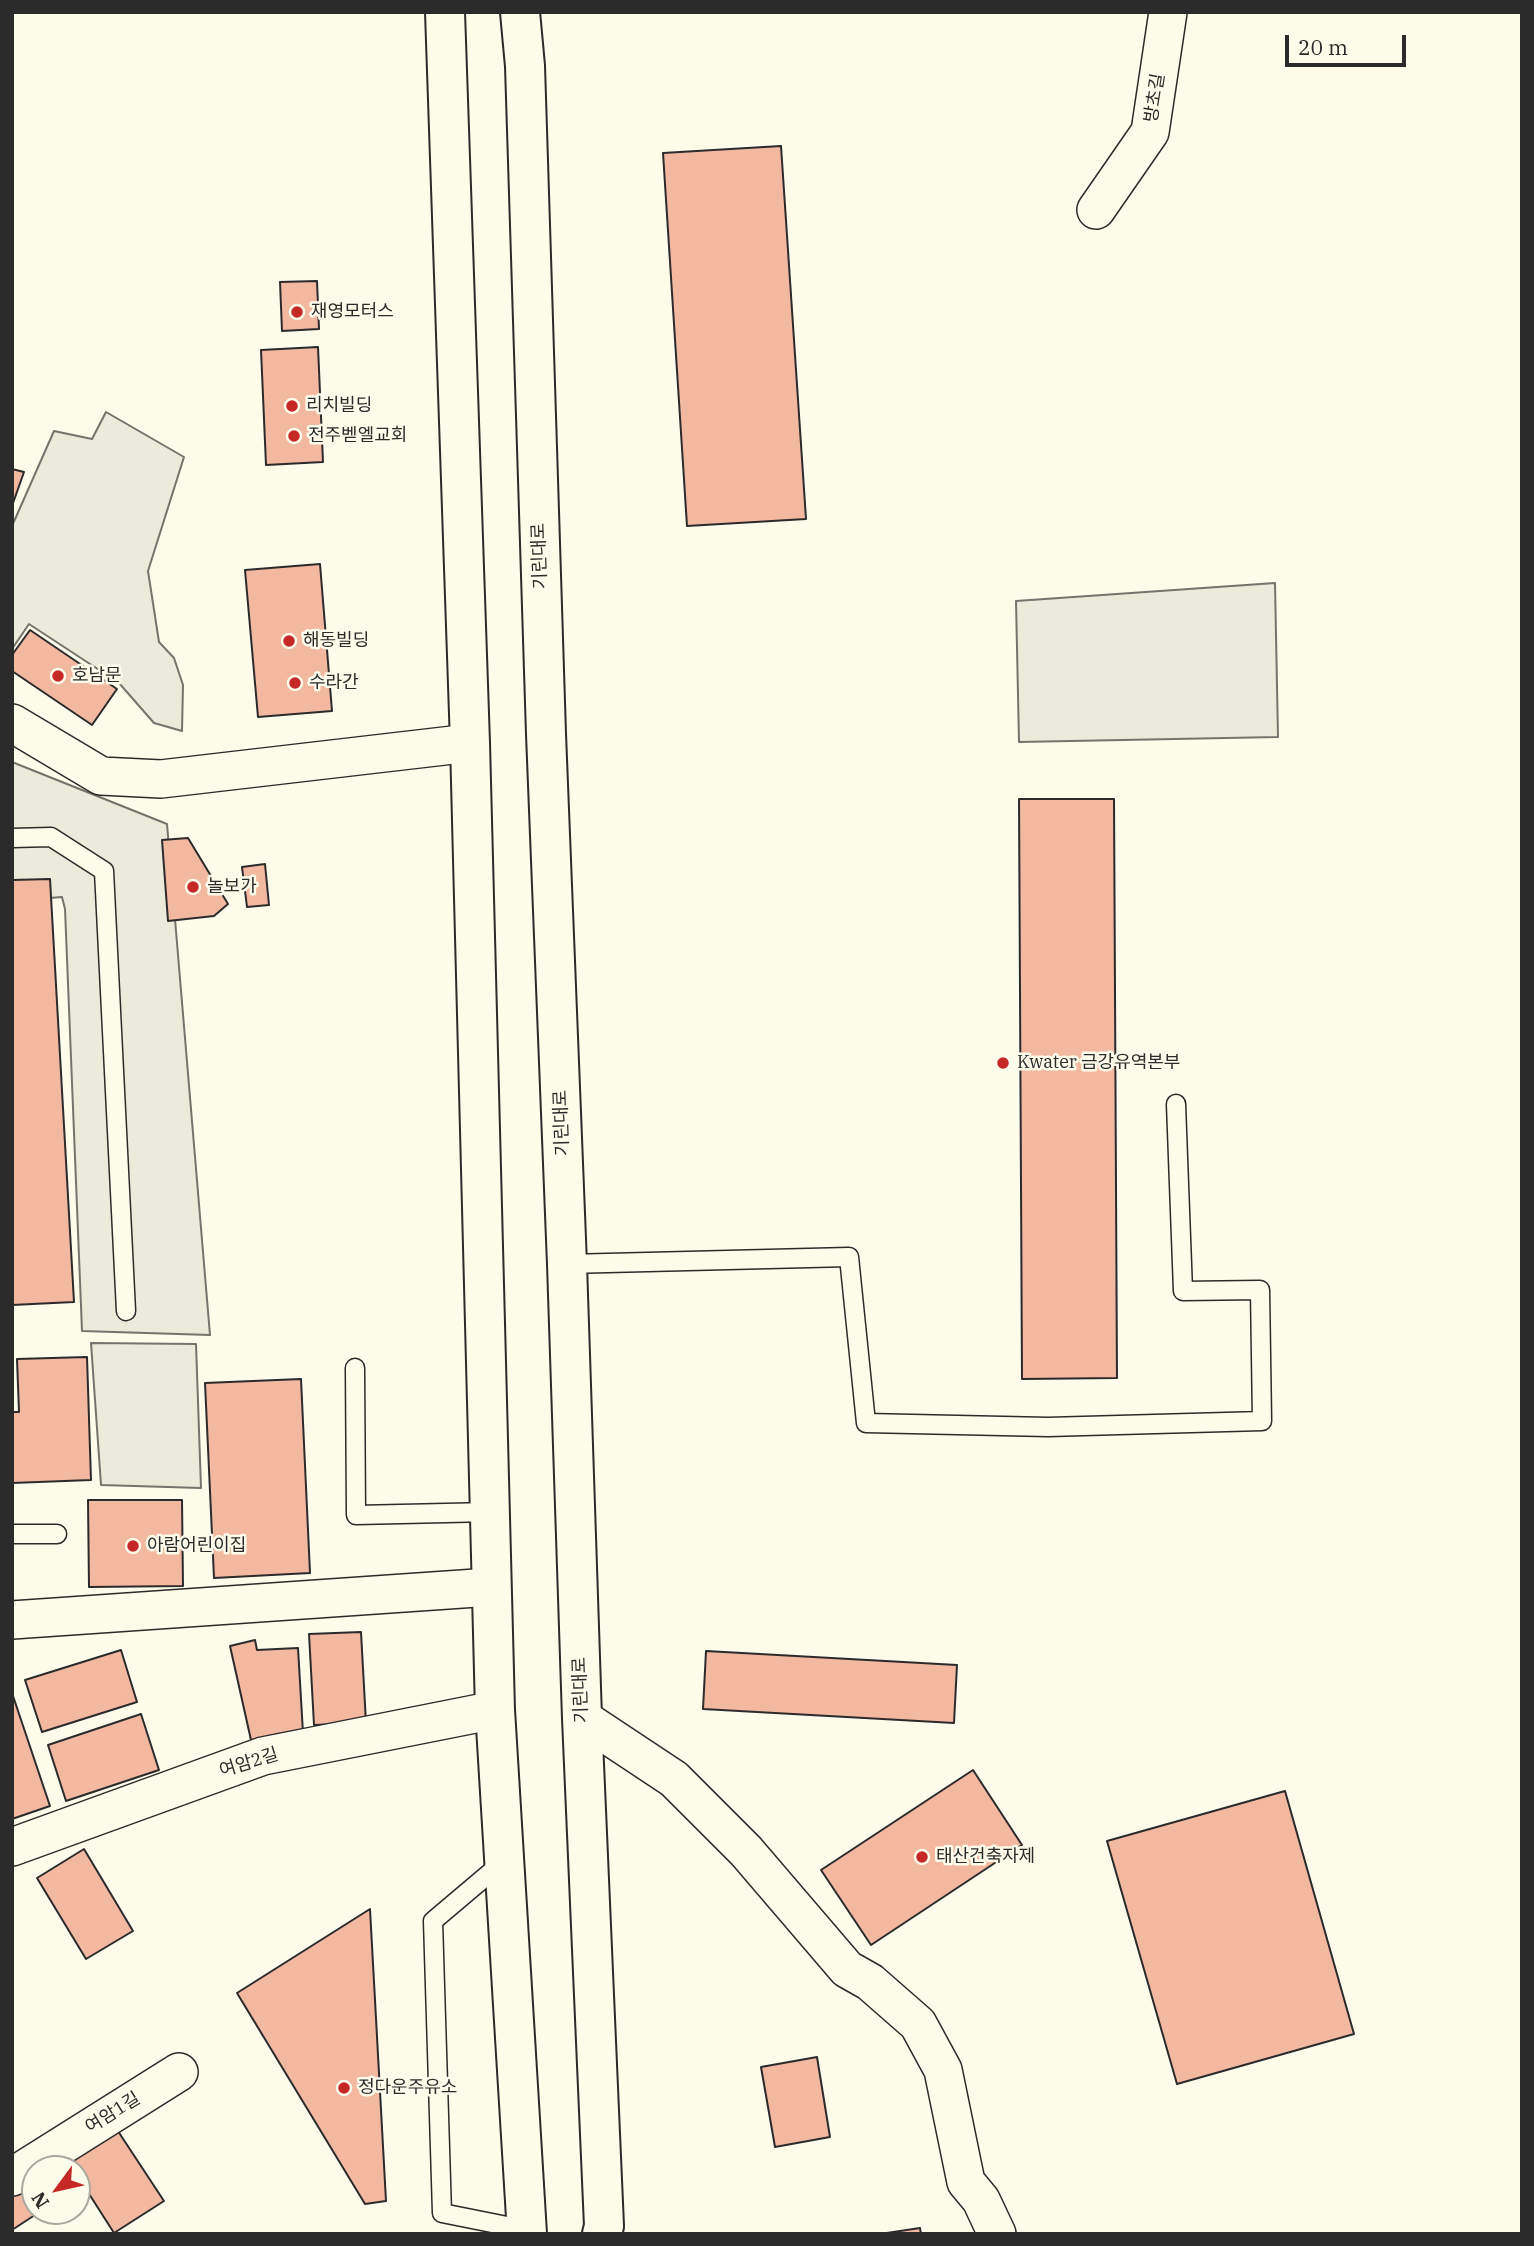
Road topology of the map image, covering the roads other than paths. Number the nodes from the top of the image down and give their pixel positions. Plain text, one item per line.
1 (445, 12) edge
2 (520, 12) edge
3 (1168, 12) edge
4 (1096, 210) dead end
5 (12, 723) edge
6 (470, 743) junction
7 (12, 838) edge
8 (1176, 1104) dead end
9 (567, 1265) junction
10 (126, 1311) dead end
11 (355, 1368) dead end
12 (491, 1512) junction
13 (12, 1534) edge
14 (57, 1534) dead end
15 (491, 1587) junction
16 (12, 1620) edge
17 (495, 1710) junction
18 (582, 1718) junction
19 (12, 1846) edge
20 (504, 1861) junction
21 (178, 2072) dead end
22 (12, 2178) edge
23 (605, 2231) edge
24 (524, 2232) edge
25 (997, 2234) edge

1 - 6 street
2 - 9 street, 기린대로
3 - 4 street, 방초길
5 - 6 street
6 - 12 street
7 - 10 lane
8 - 9 lane
9 - 18 street, 기린대로
11 - 12 lane
12 - 15 street
13 - 14 lane
15 - 16 street
15 - 17 street
17 - 19 street, 여암2길
17 - 20 street
18 - 23 street, 기린대로
18 - 25 street
20 - 24 street
20 - 24 lane
21 - 22 street, 여암1길

